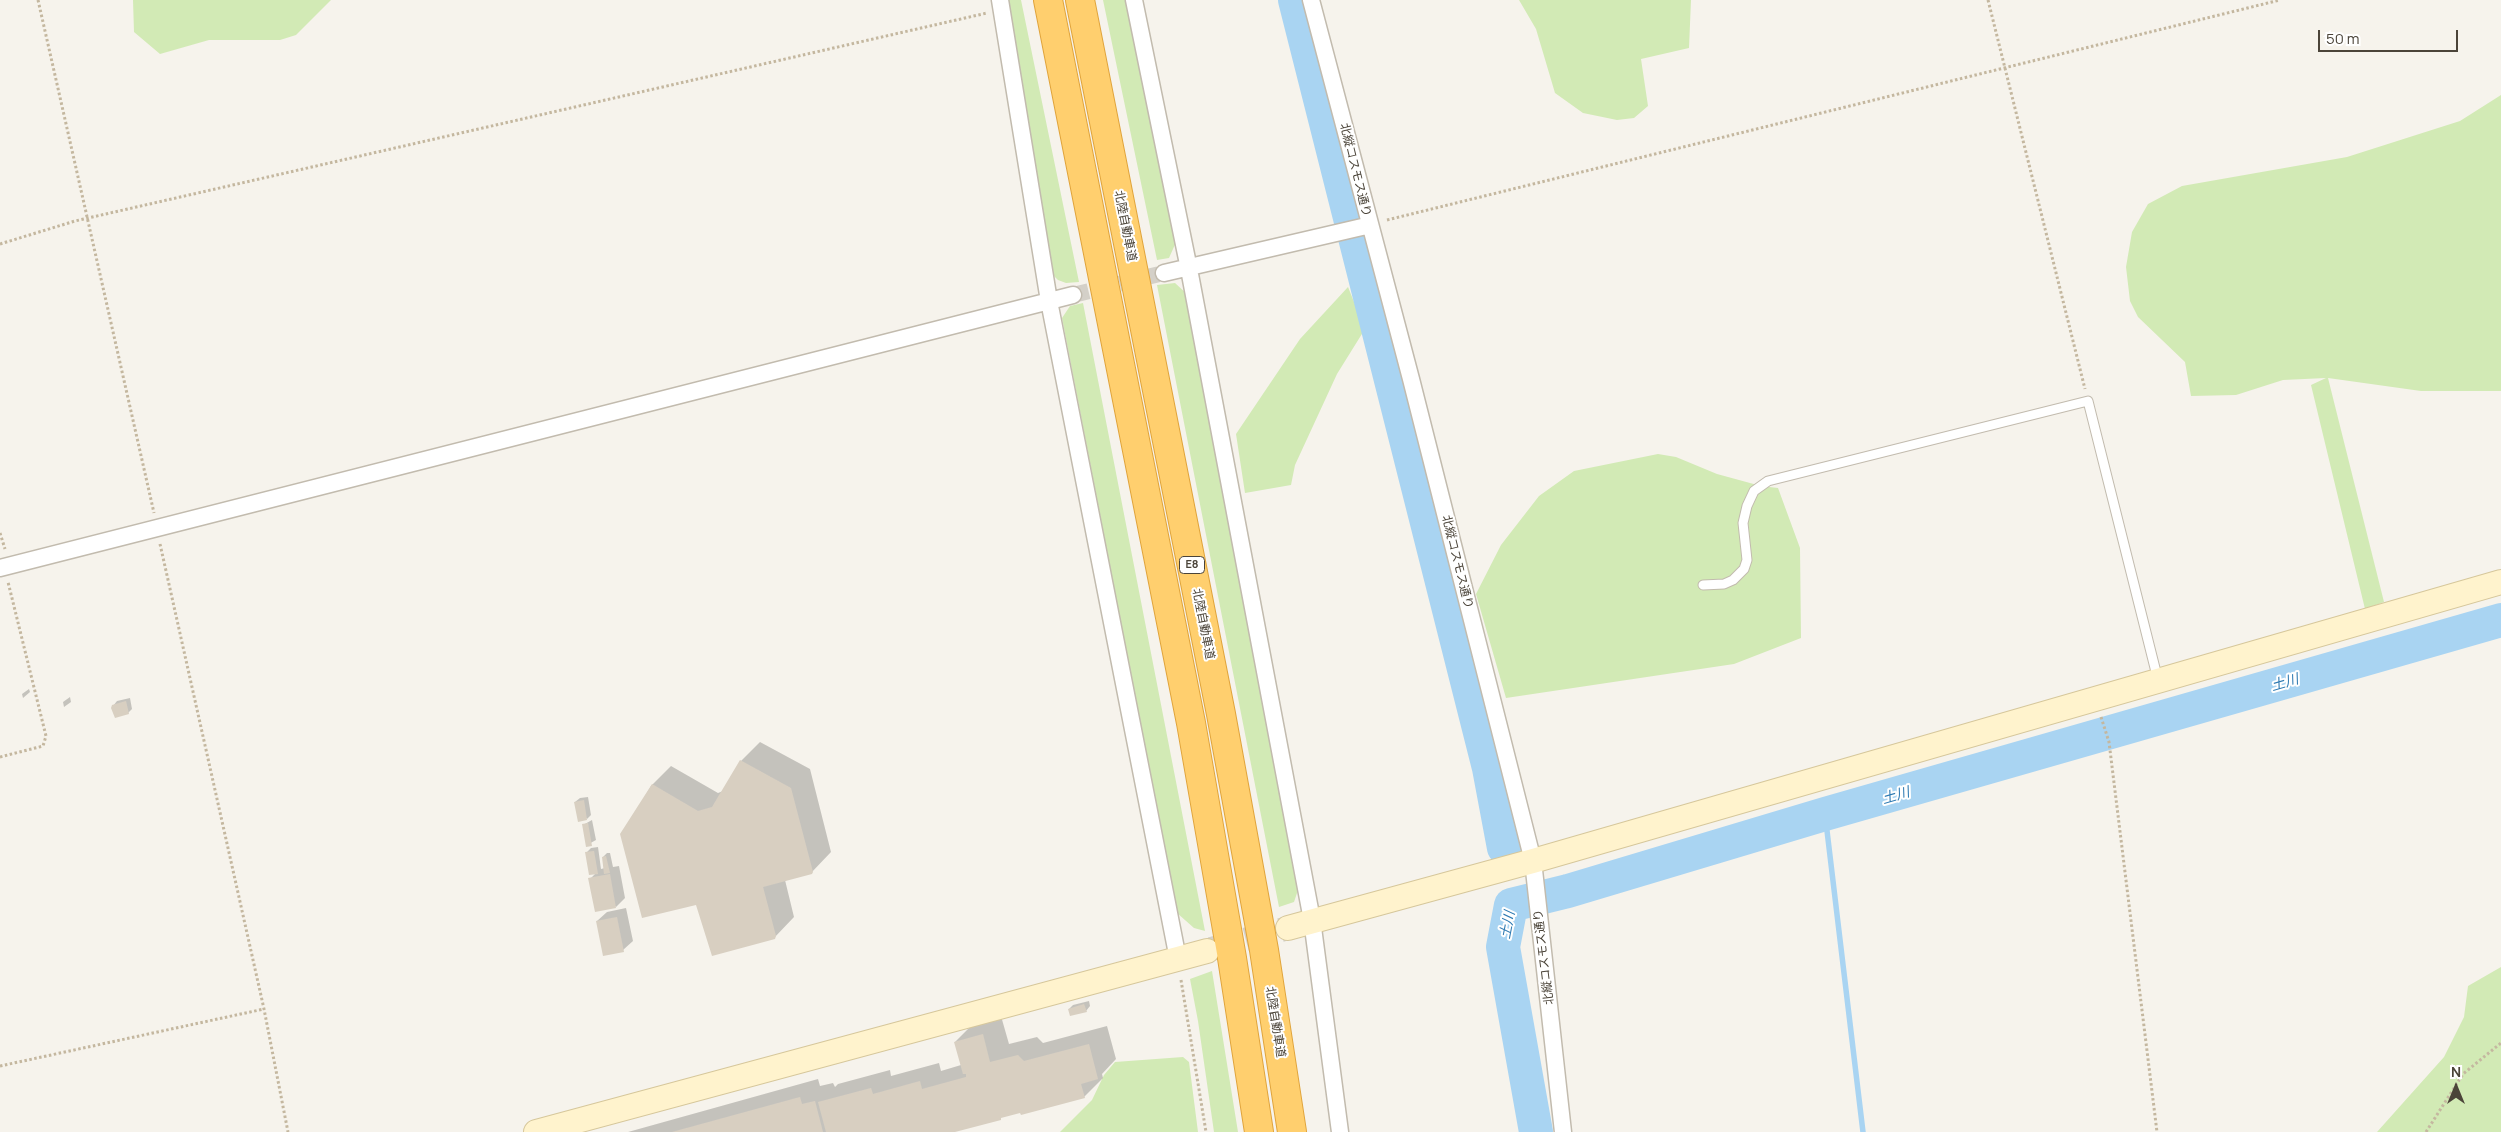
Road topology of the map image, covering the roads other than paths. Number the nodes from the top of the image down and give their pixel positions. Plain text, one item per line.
1 (1048, 0) edge
2 (1080, 0) edge
3 (1134, 0) edge
4 (1311, 0) edge
5 (1001, 5) edge
6 (1359, 228) junction
7 (1189, 269) junction
8 (1164, 273) tunnel mouth
9 (1073, 295) tunnel mouth
10 (1049, 301) junction
11 (2, 567) edge
12 (2501, 582) edge
13 (1702, 585) dead end
14 (2158, 680) junction
15 (1533, 866) junction
16 (1312, 920) junction
17 (1288, 928) tunnel mouth
18 (1207, 951) tunnel mouth
19 (1178, 959) junction
20 (536, 1132) edge
21 (1259, 1132) edge
22 (1292, 1132) edge
23 (1340, 1132) edge
24 (1564, 1132) edge

1 - 21 highway, E8
2 - 22 highway, 北陸自動車道 / E8
3 - 7 street
4 - 6 street, 北縦コスモス通り
5 - 10 street
6 - 7 street
6 - 15 street, 北縦コスモス通り
7 - 8 street
7 - 16 street
9 - 10 street
10 - 11 street
10 - 19 street
12 - 14 street
13 - 14 lane
14 - 15 street
15 - 16 street
15 - 24 street, 北縦コスモス通り
16 - 17 street
16 - 23 street
18 - 19 street
19 - 20 street

